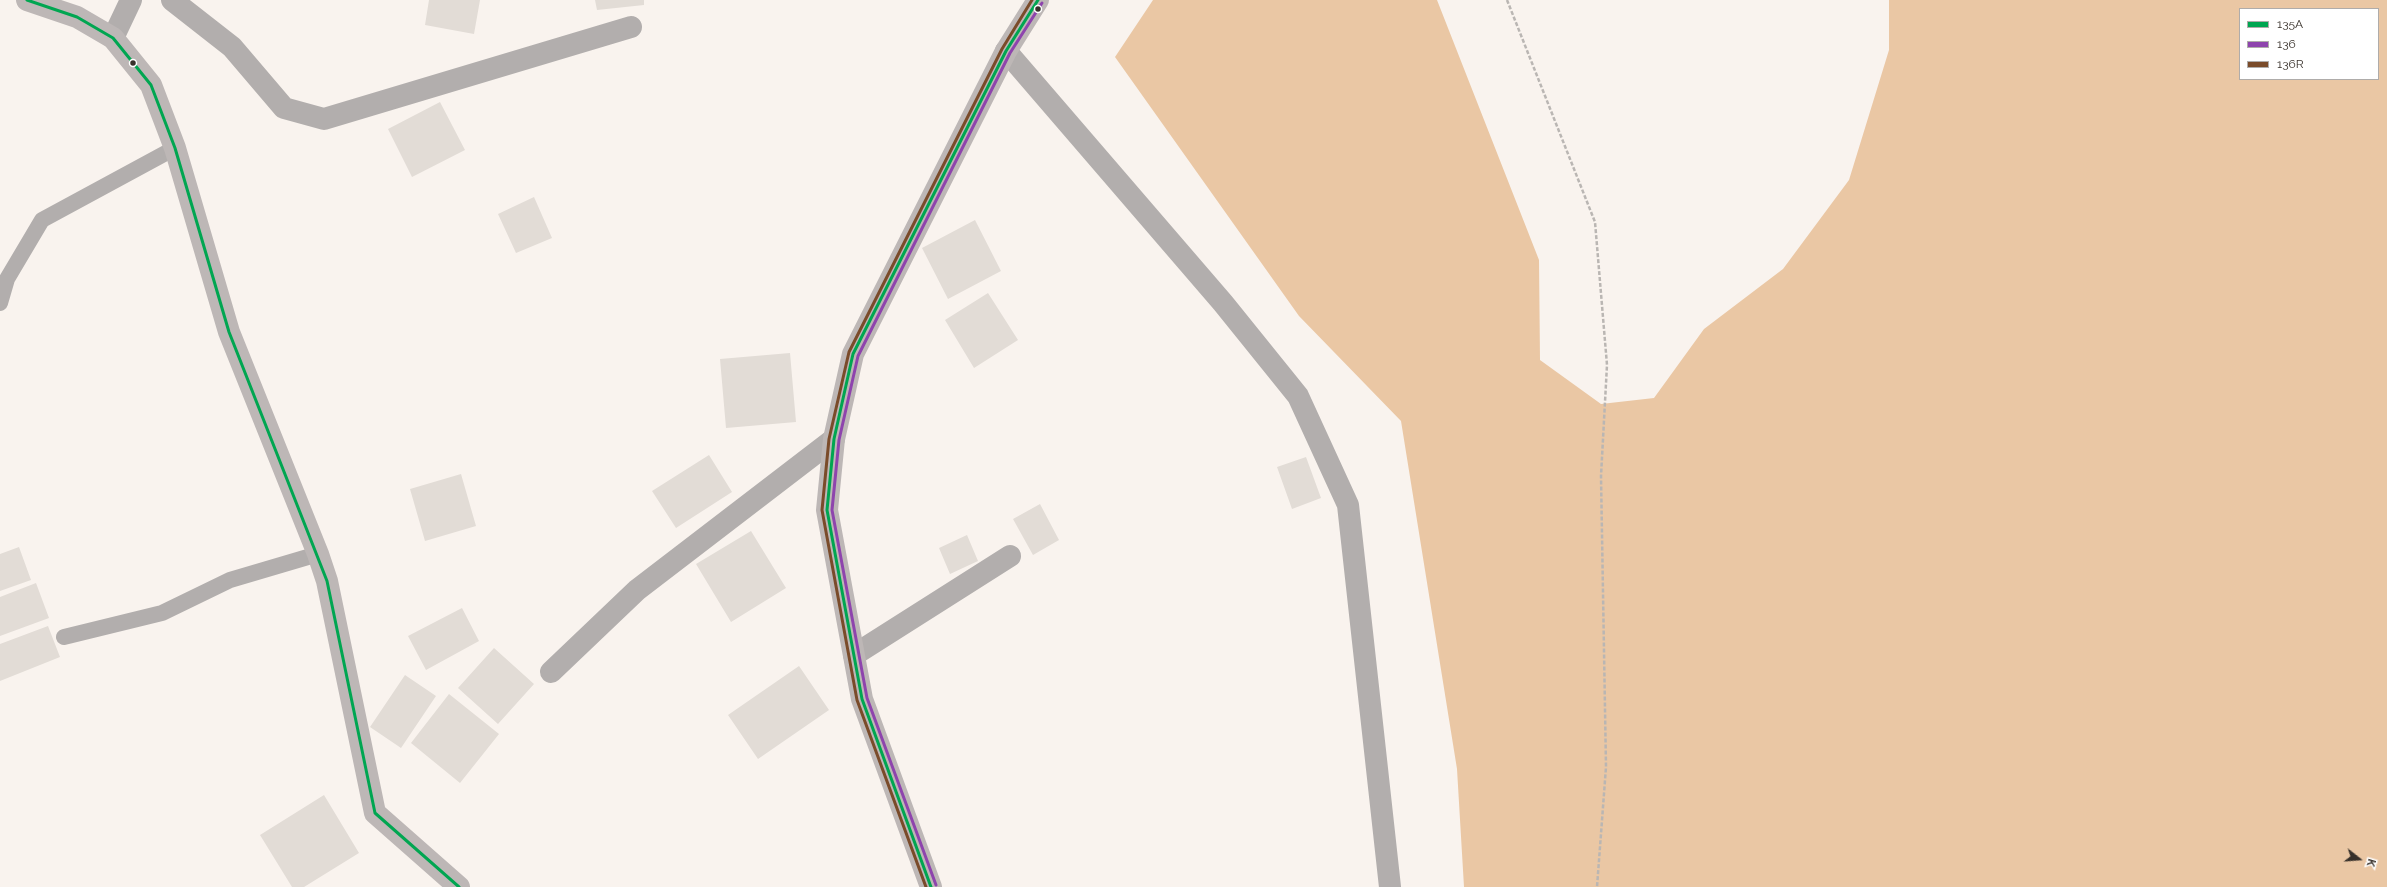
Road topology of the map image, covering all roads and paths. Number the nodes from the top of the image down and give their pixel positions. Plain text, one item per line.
1 (27, 0) edge
2 (131, 0) edge
3 (172, 0) edge
4 (1038, 0) edge
5 (1507, 0) edge
6 (631, 27) dead end
7 (113, 38) junction
8 (1006, 52) junction
9 (175, 148) junction
10 (0, 303) edge
11 (834, 439) junction
12 (318, 554) junction
13 (1010, 556) dead end
14 (64, 636) dead end
15 (854, 655) junction
16 (551, 672) dead end
17 (457, 886) edge
18 (931, 887) edge
19 (1390, 887) edge
20 (1597, 887) edge

1 - 7 street
2 - 7 street
3 - 6 street
4 - 8 street
5 - 20 path
7 - 9 street
8 - 11 street
8 - 19 street
9 - 10 lane
9 - 12 street
11 - 15 street
11 - 16 street
12 - 14 lane
12 - 17 street
13 - 15 street
15 - 18 street

